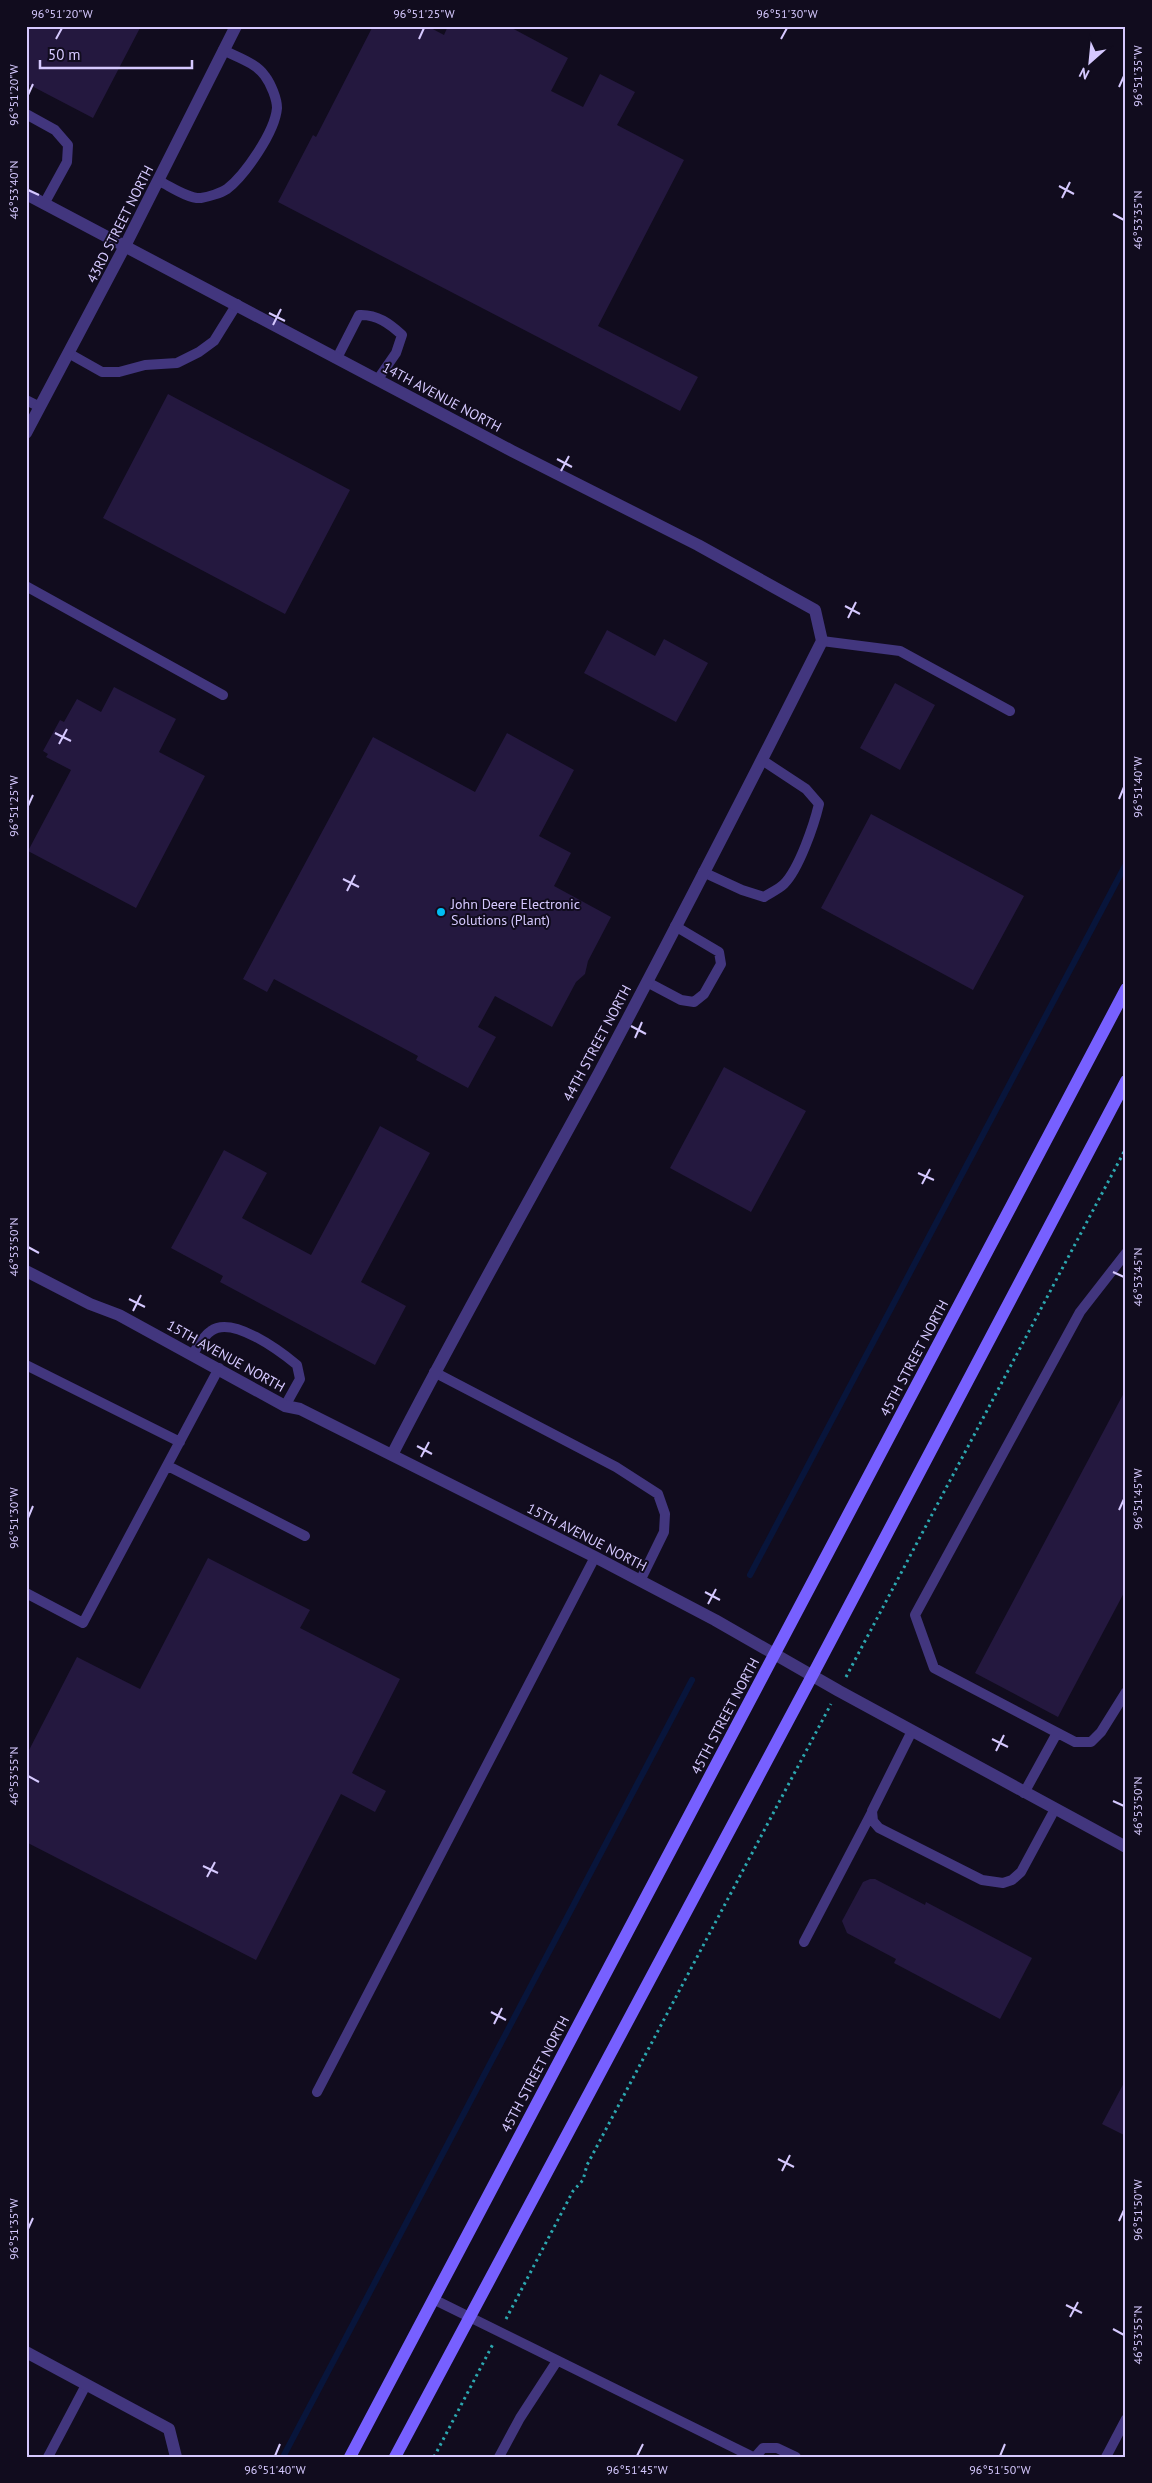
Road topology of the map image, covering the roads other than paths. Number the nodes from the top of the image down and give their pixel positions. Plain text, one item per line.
1 (236, 26) edge
2 (223, 50) junction
3 (26, 114) edge
4 (159, 181) junction
5 (26, 194) edge
6 (44, 204) junction
7 (125, 246) junction
8 (236, 304) junction
9 (70, 354) junction
10 (337, 358) junction
11 (378, 380) junction
12 (26, 400) edge
13 (40, 407) junction
14 (26, 433) edge
15 (26, 586) edge
16 (822, 641) junction
17 (223, 695) dead end
18 (1010, 711) dead end
19 (762, 760) junction
20 (703, 872) junction
21 (675, 926) junction
22 (647, 982) junction
23 (1126, 989) edge
24 (1126, 1081) edge
25 (1126, 1253) edge
26 (26, 1271) edge
27 (192, 1355) junction
28 (26, 1365) edge
29 (219, 1368) junction
30 (434, 1372) junction
31 (285, 1406) junction
32 (180, 1442) junction
33 (392, 1455) junction
34 (168, 1466) junction
35 (305, 1536) dead end
36 (595, 1557) junction
37 (640, 1581) junction
38 (26, 1593) edge
39 (774, 1654) junction
40 (812, 1676) junction
41 (1126, 1692) edge
42 (912, 1731) junction
43 (1057, 1733) junction
44 (1024, 1792) junction
45 (1055, 1809) junction
46 (872, 1811) junction
47 (1126, 1847) edge
48 (804, 1942) dead end
49 (317, 2092) dead end
50 (433, 2300) junction
51 (469, 2318) junction
52 (26, 2352) edge
53 (557, 2361) junction
54 (86, 2385) junction
55 (1126, 2419) edge
56 (48, 2457) edge
57 (176, 2457) edge
58 (350, 2457) edge
59 (395, 2457) edge
60 (499, 2457) edge
61 (754, 2457) edge
62 (796, 2457) edge
63 (1106, 2457) edge

1 - 2 street, 43RD STREET NORTH
2 - 4 street, 43RD STREET NORTH
2 - 4 lane
3 - 6 lane
4 - 7 street, 43RD STREET NORTH
5 - 6 street, 14TH AVENUE NORTH
6 - 7 street, 14TH AVENUE NORTH
7 - 8 street, 14TH AVENUE NORTH
7 - 9 street, 43RD STREET NORTH
8 - 9 lane
8 - 10 street, 14TH AVENUE NORTH
9 - 13 street, 43RD STREET NORTH
10 - 11 street, 14TH AVENUE NORTH
10 - 11 lane
11 - 16 street, 14TH AVENUE NORTH
12 - 13 lane
13 - 14 street, 43RD STREET NORTH
15 - 17 lane
16 - 18 lane
16 - 19 street, 44TH STREET NORTH
19 - 20 street, 44TH STREET NORTH
19 - 20 lane
20 - 21 street, 44TH STREET NORTH
21 - 22 street, 44TH STREET NORTH
21 - 22 lane
22 - 30 street, 44TH STREET NORTH
23 - 39 main road, 45TH STREET NORTH
24 - 40 main road
25 - 43 lane
26 - 27 street, 15TH AVENUE NORTH
27 - 29 street, 15TH AVENUE NORTH
27 - 31 lane
28 - 32 lane
29 - 31 street, 15TH AVENUE NORTH
29 - 32 lane
30 - 33 street, 44TH STREET NORTH
30 - 37 lane
31 - 33 street, 15TH AVENUE NORTH
32 - 34 lane
33 - 36 street, 15TH AVENUE NORTH
34 - 35 lane
34 - 38 lane
36 - 37 street, 15TH AVENUE NORTH
36 - 49 lane
37 - 39 street, 15TH AVENUE NORTH
39 - 40 street, 15TH AVENUE NORTH
39 - 50 main road, 45TH STREET NORTH
40 - 42 street, 15TH AVENUE NORTH
40 - 51 main road
41 - 43 lane
42 - 44 street, 15TH AVENUE NORTH
42 - 46 lane
43 - 44 lane
44 - 45 street, 15TH AVENUE NORTH
45 - 46 lane
45 - 47 street, 15TH AVENUE NORTH
46 - 48 lane
50 - 51 lane
50 - 58 main road, 45TH STREET NORTH
51 - 53 lane
51 - 59 main road
52 - 54 street
53 - 60 lane
53 - 61 lane
54 - 56 lane
54 - 57 street
55 - 63 lane
61 - 62 lane

